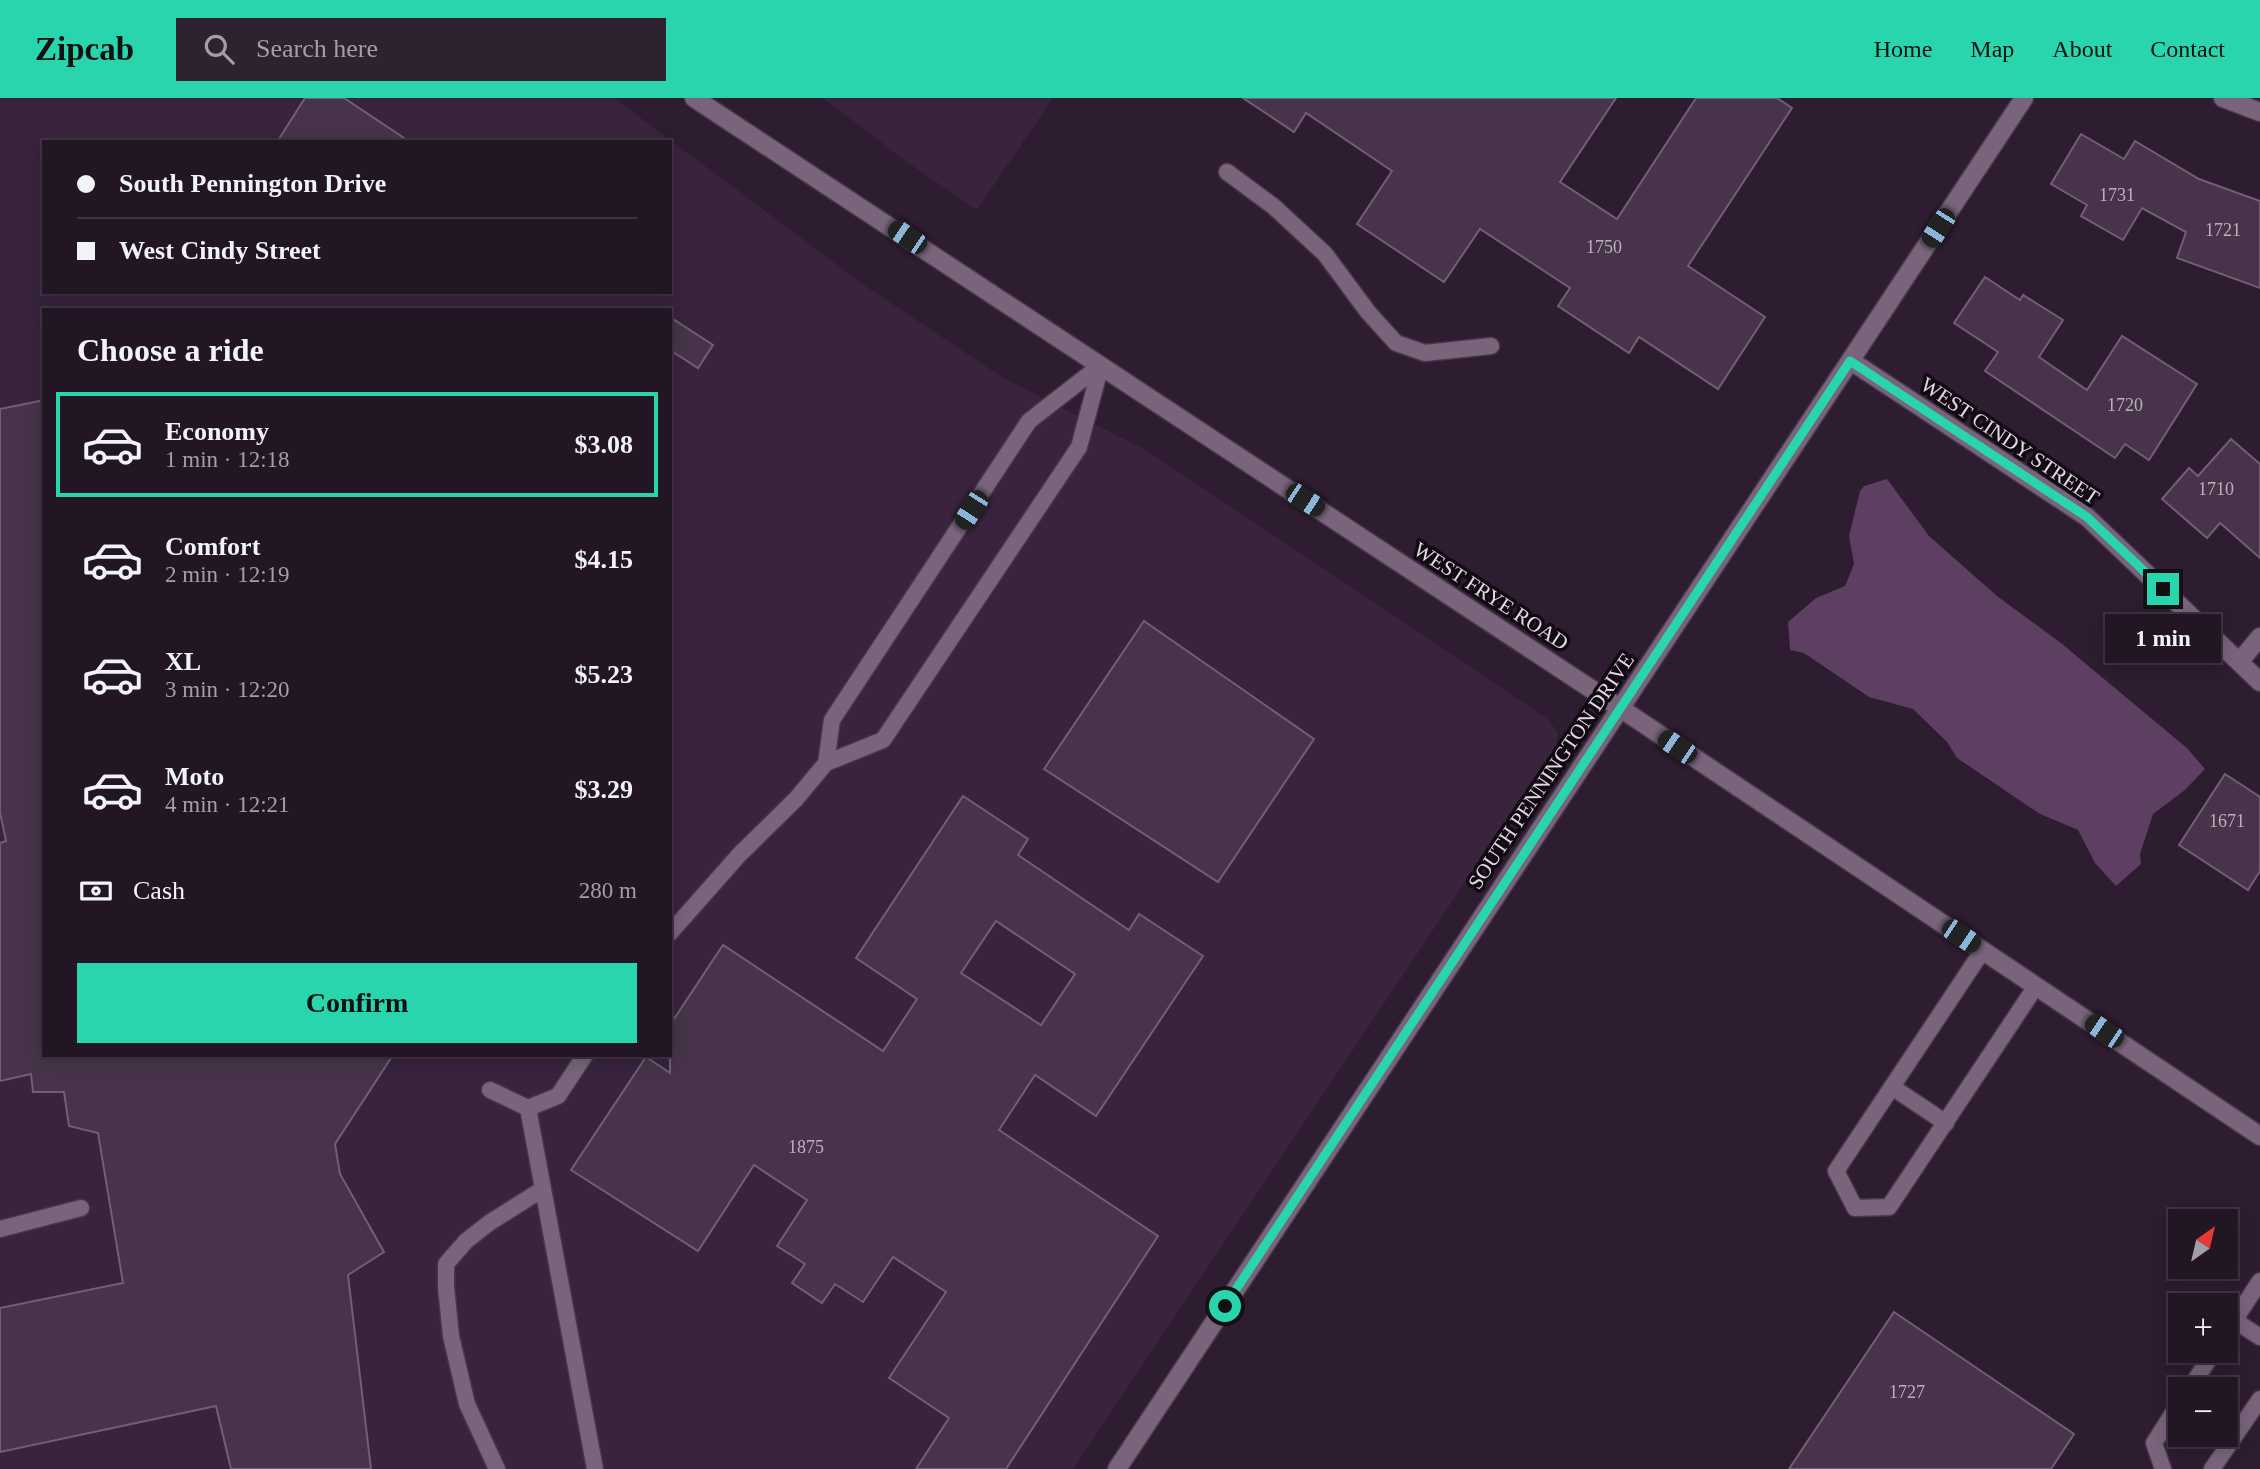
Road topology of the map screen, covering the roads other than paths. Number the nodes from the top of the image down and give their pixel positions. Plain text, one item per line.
1 (694, 98) edge
2 (2024, 98) edge
3 (2223, 98) edge
4 (2260, 112) edge
5 (1227, 172) dead end
6 (1491, 346) dead end
7 (1850, 361) junction
8 (1101, 365) junction
9 (2260, 637) edge
10 (2240, 661) junction
11 (2260, 681) edge
12 (1620, 708) junction
13 (826, 763) junction
14 (672, 931) edge
15 (1983, 950) junction
16 (2036, 986) junction
17 (584, 1057) edge
18 (1892, 1087) junction
19 (491, 1090) dead end
20 (528, 1108) junction
21 (1946, 1123) junction
22 (2260, 1136) edge
23 (544, 1189) junction
24 (81, 1208) dead end
25 (0, 1229) edge
26 (2260, 1281) edge
27 (2238, 1315) edge
28 (2238, 1330) edge
29 (2260, 1337) edge
30 (2260, 1399) edge
31 (2168, 1422) edge
32 (2238, 1427) edge
33 (2224, 1447) edge
34 (497, 1469) edge
35 (594, 1469) edge
36 (1117, 1469) edge
37 (2163, 1469) edge
38 (2213, 1469) edge

1 - 8 street, WEST FRYE ROAD
2 - 7 street, SOUTH PENNINGTON DRIVE
3 - 4 street
5 - 6 lane
7 - 10 street, WEST CINDY STREET
7 - 12 street, SOUTH PENNINGTON DRIVE
8 - 12 street, WEST FRYE ROAD
8 - 13 lane
8 - 13 lane
9 - 10 street
10 - 11 street, WEST CINDY STREET
12 - 15 street, WEST FRYE ROAD
12 - 36 street, SOUTH PENNINGTON DRIVE
13 - 14 lane
15 - 16 street, WEST FRYE ROAD
15 - 18 lane
16 - 21 lane
16 - 22 street, WEST FRYE ROAD
17 - 20 lane
18 - 21 lane
18 - 21 lane
19 - 20 lane
20 - 23 lane
23 - 34 lane
23 - 35 lane
24 - 25 lane
26 - 27 lane
28 - 29 lane
30 - 32 lane
31 - 37 lane
33 - 38 lane

